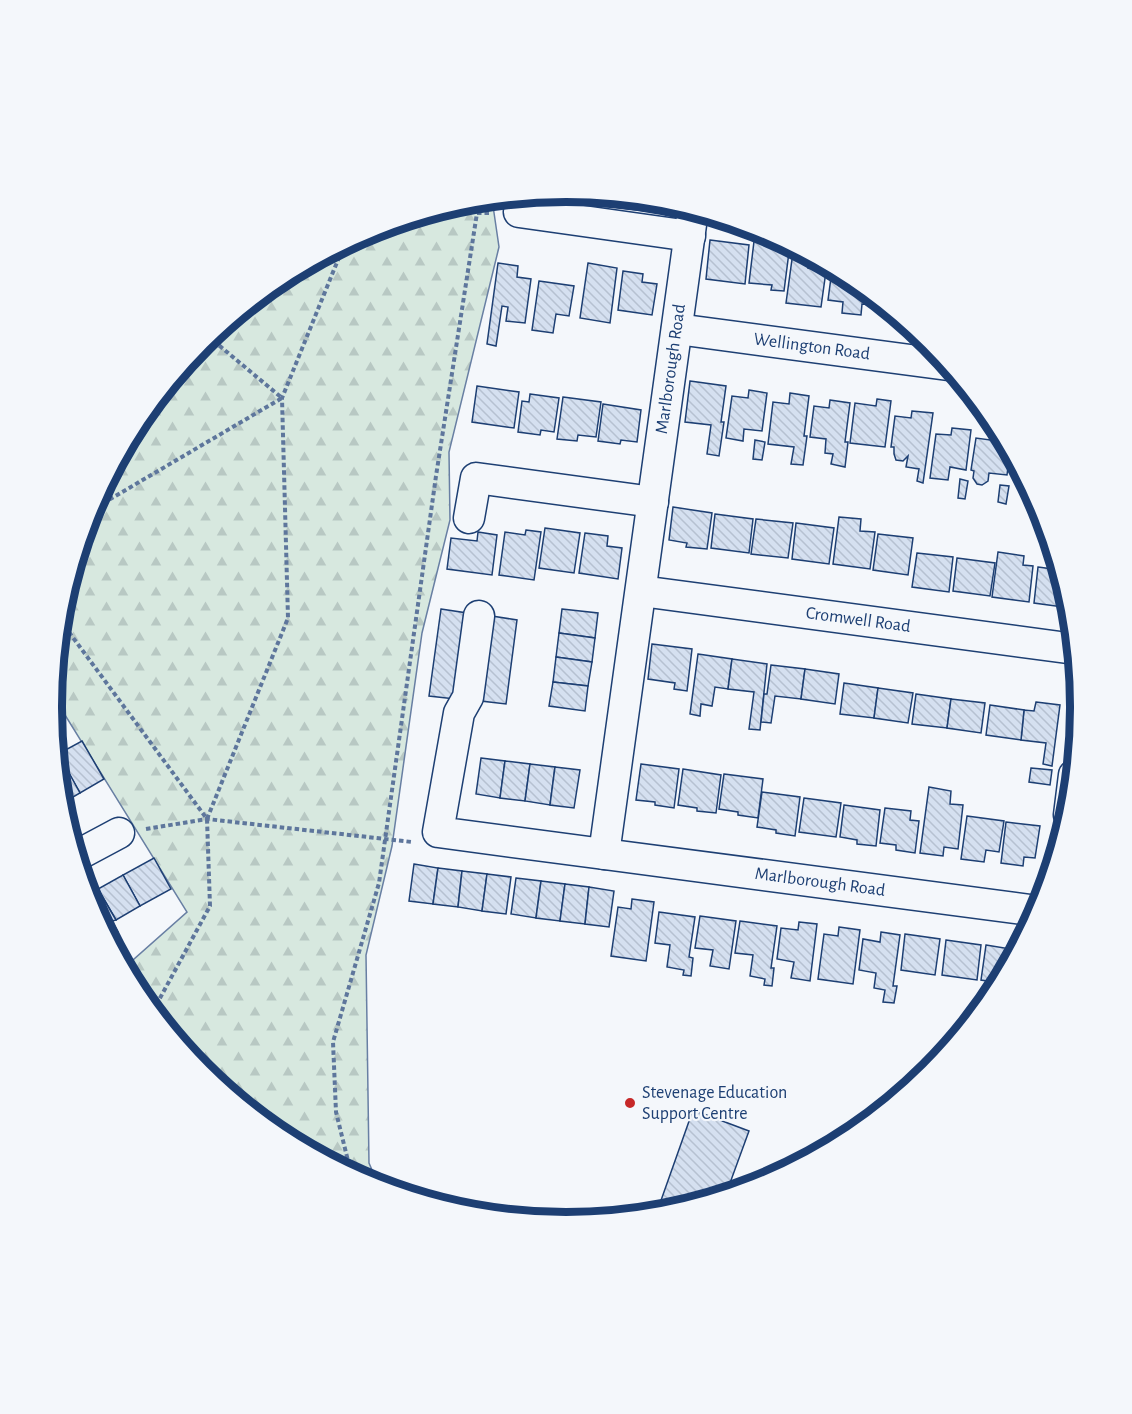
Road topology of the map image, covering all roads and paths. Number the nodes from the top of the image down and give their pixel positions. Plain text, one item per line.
1 (477, 211) edge
2 (519, 212) dead end
3 (691, 223) edge
4 (339, 257) edge
5 (677, 329) junction
6 (216, 343) edge
7 (935, 363) edge
8 (282, 398) junction
9 (106, 502) edge
10 (653, 502) junction
11 (469, 518) dead end
12 (641, 591) junction
13 (479, 616) dead end
14 (68, 630) edge
15 (1067, 648) edge
16 (207, 819) junction
17 (118, 833) joint
18 (385, 840) junction
19 (83, 852) edge
20 (604, 854) junction
21 (1028, 910) edge
22 (158, 1002) edge
23 (348, 1161) edge

1 - 18 path
2 - 3 street, Marlborough Road
3 - 5 street, Marlborough Road
4 - 8 path
5 - 7 street, Wellington Road
5 - 10 street, Marlborough Road
6 - 8 path
8 - 9 path
8 - 16 path
10 - 11 street
10 - 12 street, Marlborough Road
12 - 15 street, Cromwell Road
12 - 20 street, Marlborough Road
13 - 20 street, Marlborough Road
14 - 16 path
16 - 17 path
16 - 18 path
16 - 22 path
17 - 19 street
18 - 23 path
20 - 21 street, Marlborough Road

